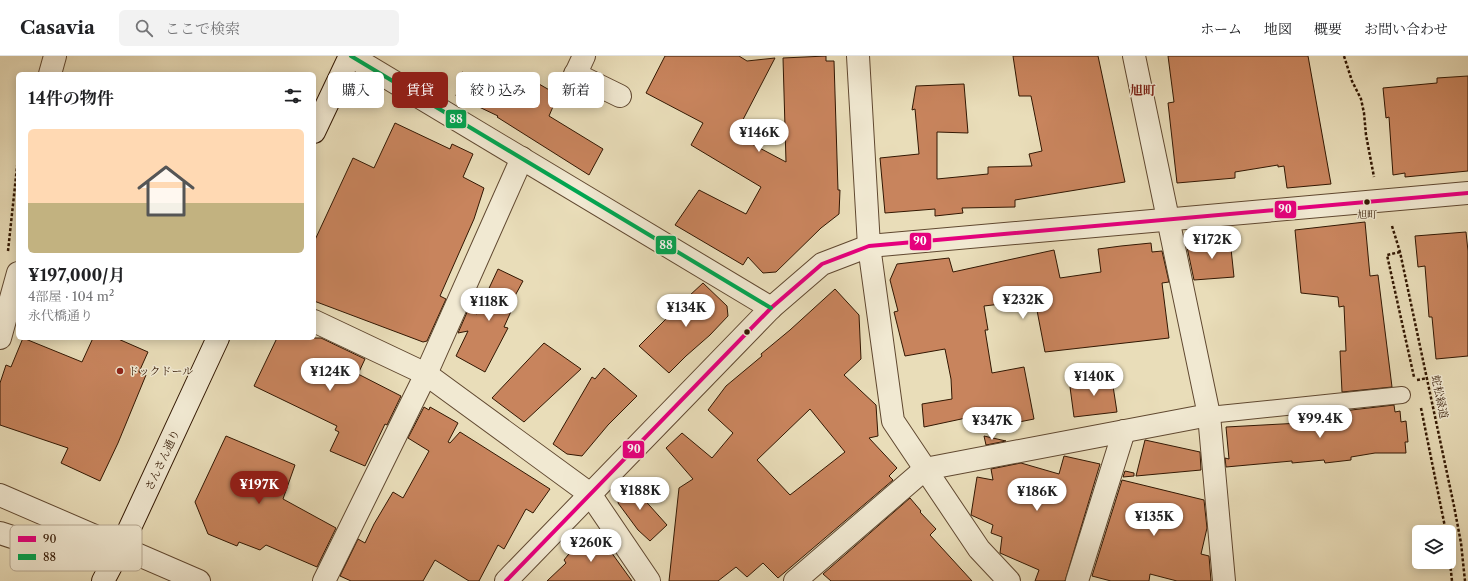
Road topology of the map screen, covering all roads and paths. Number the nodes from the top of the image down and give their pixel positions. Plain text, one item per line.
1 (55, 56) edge
2 (351, 56) edge
3 (858, 56) edge
4 (1134, 56) edge
5 (1344, 56) edge
6 (51, 72) edge
7 (604, 87) edge
8 (620, 96) dead end
9 (316, 128) edge
10 (522, 158) junction
11 (16, 180) edge
12 (1376, 184) dead end
13 (1468, 193) edge
14 (1168, 219) junction
15 (1392, 224) dead end
16 (869, 246) junction
17 (8, 253) dead end
18 (16, 280) edge
19 (771, 308) junction
20 (316, 322) edge
21 (0, 338) edge
22 (217, 340) edge
23 (426, 374) junction
24 (1428, 378) junction
25 (1415, 380) dead end
26 (1402, 395) dead end
27 (1209, 415) junction
28 (1124, 431) junction
29 (925, 469) junction
30 (590, 494) junction
31 (0, 495) edge
32 (70, 525) edge
33 (131, 525) edge
34 (0, 533) edge
35 (10, 536) edge
36 (142, 556) edge
37 (1451, 569) edge
38 (108, 571) edge
39 (103, 581) edge
40 (199, 581) edge
41 (324, 581) edge
42 (506, 581) edge
43 (649, 581) edge
44 (795, 581) edge
45 (1009, 581) edge
46 (1078, 581) edge
47 (1224, 581) edge
48 (1452, 581) edge
49 (1465, 581) edge

1 - 6 street
2 - 9 street
2 - 10 street
3 - 16 street
4 - 14 street
5 - 12 path
7 - 8 street
10 - 19 street
10 - 23 street
11 - 17 path
13 - 14 street
14 - 16 street
14 - 27 street
15 - 24 path, 蛇松緑道
16 - 19 street
16 - 29 street
18 - 21 street
19 - 30 street
20 - 23 street
22 - 33 street, さんさん通り
23 - 30 street
23 - 41 street
24 - 25 path
24 - 49 path, 蛇松緑道
26 - 27 lane
27 - 28 street
27 - 47 street
28 - 29 street
28 - 46 street
29 - 44 street
29 - 45 street
30 - 42 street
30 - 43 street
31 - 32 street
34 - 35 street
36 - 40 street
37 - 48 path
38 - 39 street, さんさん通り

